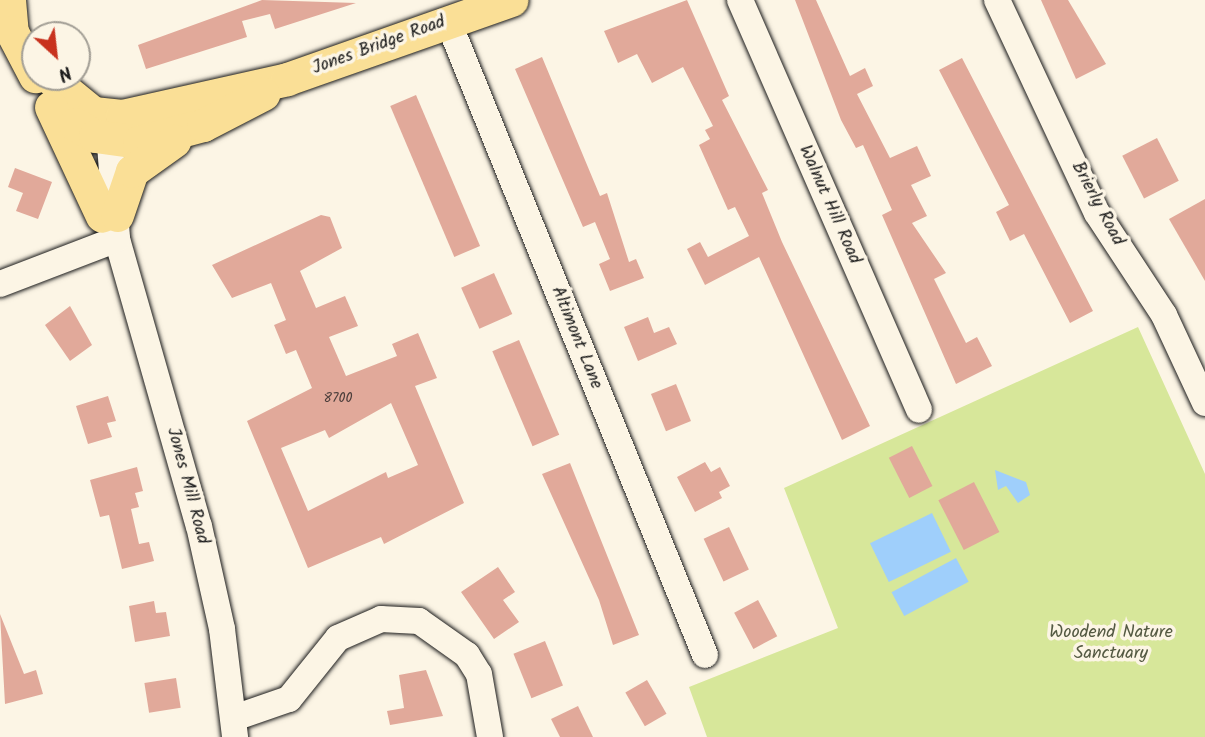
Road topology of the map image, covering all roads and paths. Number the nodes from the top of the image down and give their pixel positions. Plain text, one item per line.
1 (9, 0) edge
2 (14, 0) edge
3 (511, 0) edge
4 (740, 0) edge
5 (998, 0) edge
6 (23, 21) edge
7 (448, 21) junction
8 (21, 47) edge
9 (288, 79) junction
10 (46, 91) edge
11 (53, 91) edge
12 (203, 125) junction
13 (104, 133) junction
14 (112, 224) junction
15 (0, 284) edge
16 (1205, 403) edge
17 (919, 410) dead end
18 (705, 655) dead end
19 (235, 727) edge
20 (490, 737) edge

1 - 8 main road
2 - 6 main road
3 - 7 main road, Jones Bridge Road
4 - 17 street, Walnut Hill Road
5 - 16 street, Brierly Road
7 - 9 main road, Jones Bridge Road
7 - 18 street, Altimont Lane
9 - 12 main road, Jones Bridge Road
9 - 13 main road, Jones Bridge Road
10 - 14 main road
11 - 13 main road
12 - 13 main road, Jones Bridge Road
12 - 14 main road
13 - 14 street, Jones Mill Road
14 - 15 street
14 - 19 street, Jones Mill Road
19 - 20 street

